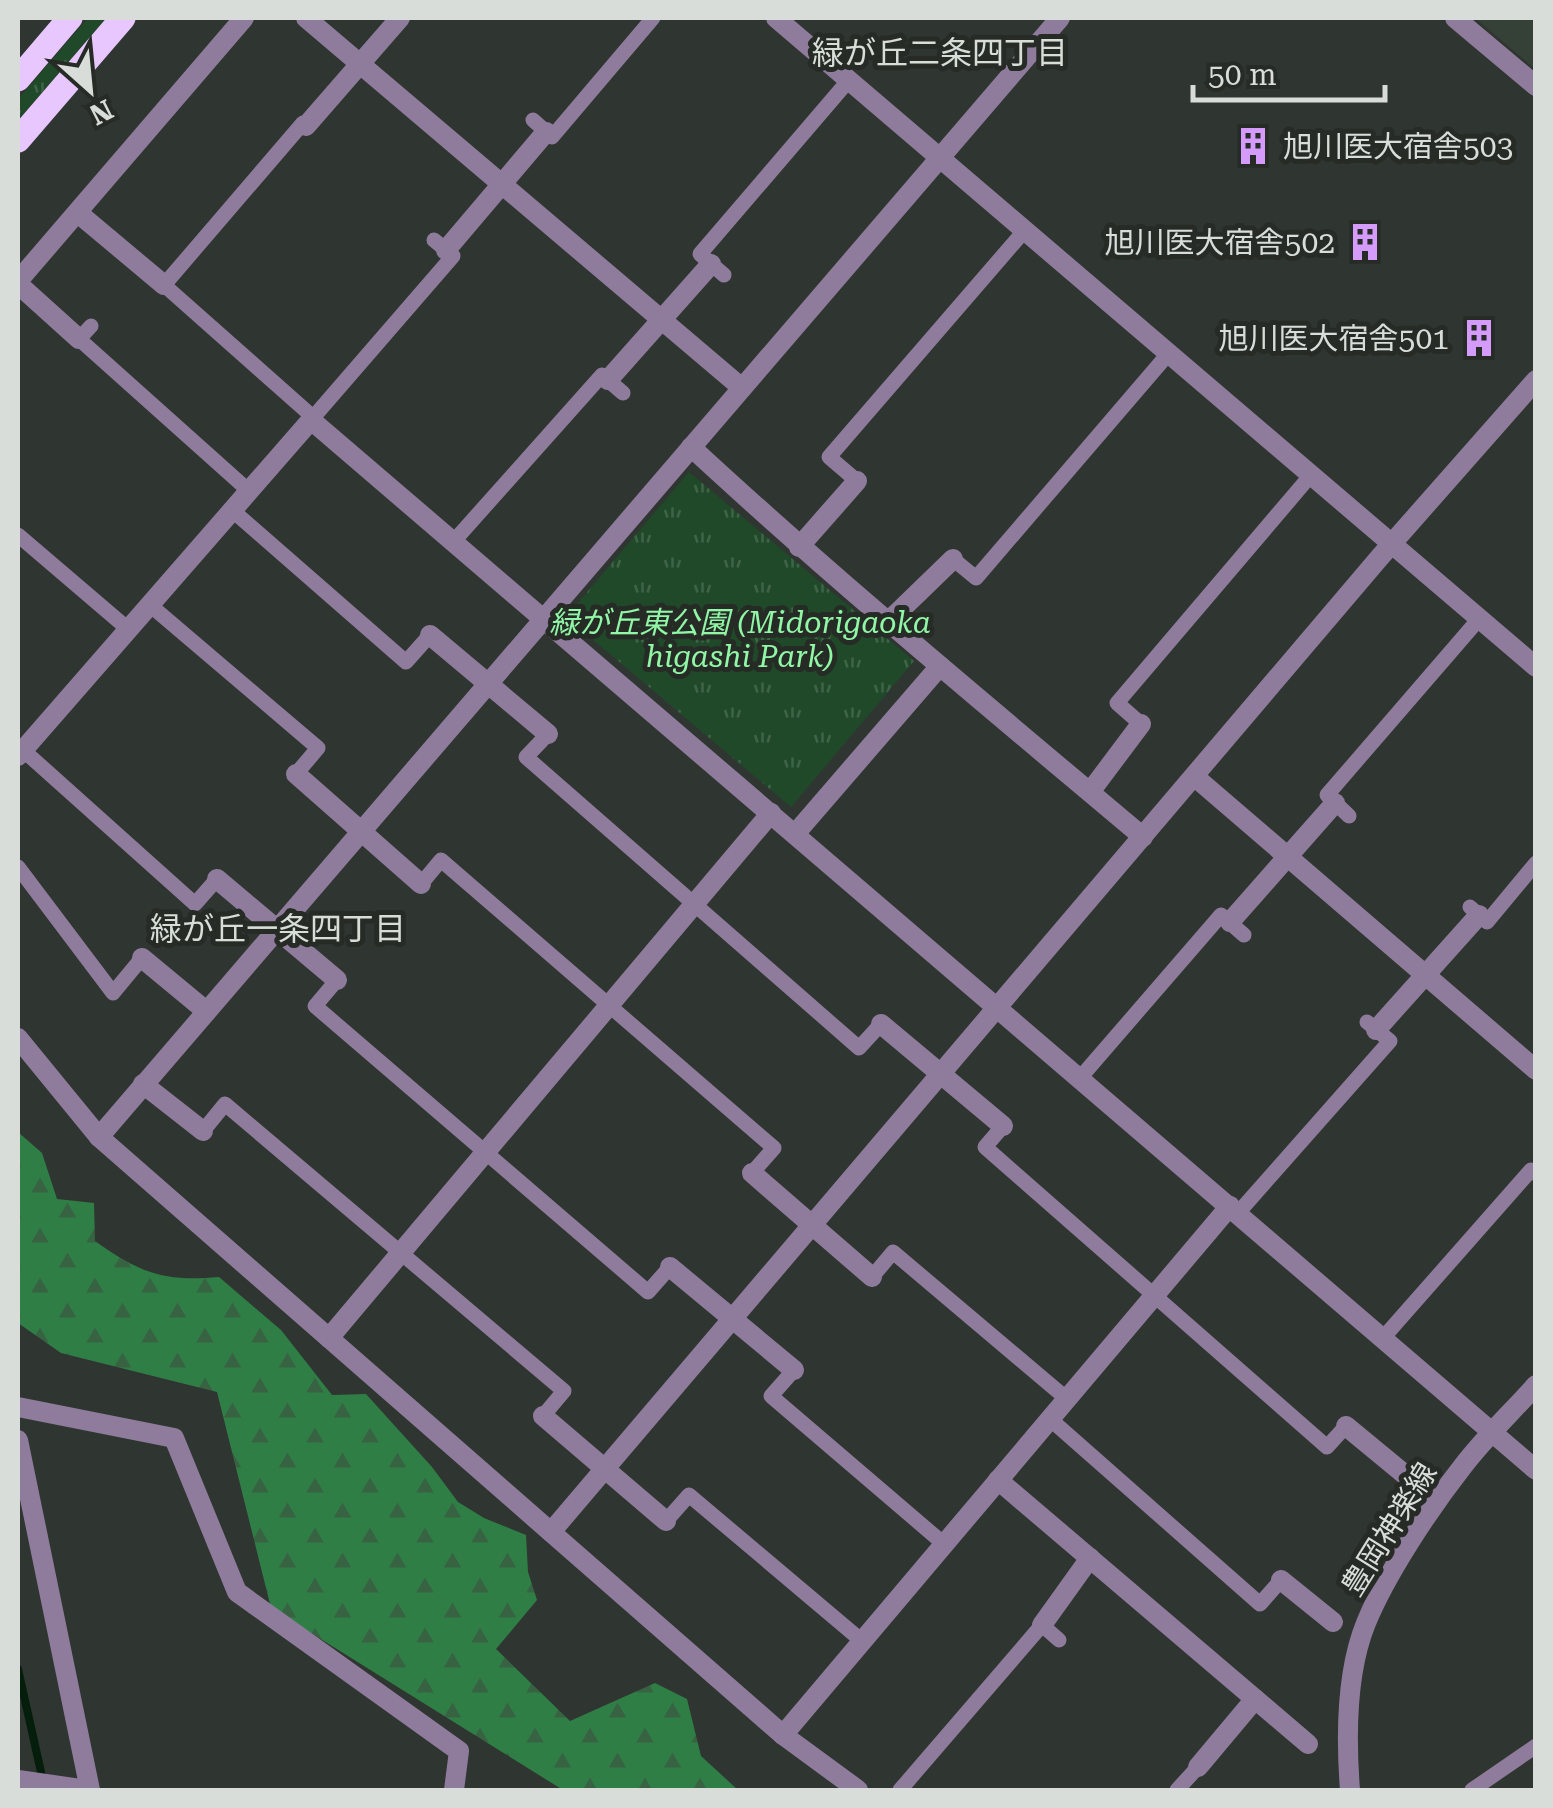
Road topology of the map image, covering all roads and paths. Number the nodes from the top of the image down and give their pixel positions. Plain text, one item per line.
1 (70, 18) edge
2 (123, 18) edge
3 (244, 18) edge
4 (306, 18) edge
5 (400, 18) edge
6 (653, 18) edge
7 (776, 18) edge
8 (1060, 18) edge
9 (1455, 18) edge
10 (360, 64) junction
11 (18, 80) edge
12 (849, 80) junction
13 (1536, 86) edge
14 (306, 126) joint
15 (539, 126) joint
16 (18, 140) edge
17 (940, 158) junction
18 (502, 184) junction
19 (78, 213) junction
20 (1025, 230) junction
21 (440, 245) joint
22 (717, 270) joint
23 (18, 283) edge
24 (164, 286) junction
25 (662, 320) junction
26 (85, 332) joint
27 (1169, 353) junction
28 (1536, 380) edge
29 (616, 386) joint
30 (742, 388) junction
31 (312, 418) junction
32 (691, 447) junction
33 (1311, 475) junction
34 (856, 481) joint
35 (249, 491) junction
36 (232, 510) junction
37 (18, 535) edge
38 (454, 541) junction
39 (1392, 544) junction
40 (799, 546) junction
41 (953, 559) joint
42 (150, 604) junction
43 (544, 618) junction
44 (1479, 619) junction
45 (890, 620) junction
46 (128, 629) junction
47 (430, 635) joint
48 (940, 666) junction
49 (1536, 667) edge
50 (488, 683) junction
51 (1140, 724) joint
52 (548, 734) joint
53 (20, 753) edge
54 (296, 774) joint
55 (1195, 777) junction
56 (1090, 792) junction
57 (1342, 809) joint
58 (771, 813) junction
59 (361, 830) junction
60 (796, 834) junction
61 (1144, 837) junction
62 (1286, 856) junction
63 (1536, 863) edge
64 (18, 867) edge
65 (218, 879) joint
66 (422, 884) joint
67 (694, 905) junction
68 (1474, 911) joint
69 (277, 928) junction
70 (1237, 929) joint
71 (142, 958) joint
72 (1426, 975) junction
73 (338, 980) joint
74 (609, 1006) junction
75 (996, 1006) junction
76 (206, 1010) junction
77 (881, 1024) joint
78 (1372, 1026) joint
79 (18, 1038) edge
80 (1536, 1070) edge
81 (940, 1074) junction
82 (1080, 1078) junction
83 (143, 1084) junction
84 (1004, 1126) joint
85 (202, 1131) joint
86 (99, 1137) junction
87 (486, 1152) junction
88 (752, 1173) joint
89 (1536, 1174) edge
90 (1234, 1210) junction
91 (811, 1224) junction
92 (401, 1253) junction
93 (670, 1266) joint
94 (872, 1277) joint
95 (1154, 1296) junction
96 (730, 1318) junction
97 (329, 1338) junction
98 (1383, 1338) junction
99 (794, 1370) joint
100 (1536, 1386) edge
101 (1066, 1399) junction
102 (18, 1407) edge
103 (543, 1416) joint
104 (1050, 1420) junction
105 (1346, 1426) joint
106 (1493, 1433) junction
107 (18, 1440) edge
108 (604, 1468) junction
109 (1536, 1470) edge
110 (1408, 1478) dead end
111 (998, 1480) junction
112 (666, 1521) joint
113 (551, 1532) junction
114 (944, 1544) junction
115 (1090, 1558) junction
116 (1281, 1580) joint
117 (1333, 1622) dead end
118 (1042, 1625) junction
119 (1059, 1640) dead end
120 (862, 1641) junction
121 (1254, 1699) junction
122 (783, 1734) junction
123 (1308, 1744) dead end
124 (1536, 1746) edge
125 (1198, 1768) joint
126 (24, 1780) edge
127 (82, 1790) edge
128 (454, 1790) edge
129 (858, 1790) edge
130 (900, 1790) edge
131 (1177, 1790) edge
132 (1350, 1790) edge
133 (1472, 1790) edge

1 - 11 main road
2 - 16 main road
3 - 19 street
4 - 10 street
5 - 10 street
6 - 15 lane
7 - 12 street
8 - 17 street
9 - 13 street
10 - 14 street
10 - 18 street
12 - 17 street
12 - 22 lane
14 - 24 lane
15 - 18 street
17 - 20 street
17 - 30 street
18 - 21 street
18 - 25 street
19 - 23 street
19 - 24 street
20 - 27 street
20 - 34 lane
21 - 31 lane
22 - 25 street
23 - 26 street
24 - 31 lane
25 - 29 street
25 - 30 street
26 - 35 lane
27 - 33 street
27 - 41 lane
28 - 39 street
29 - 38 lane
30 - 32 street
31 - 35 street
31 - 38 street
32 - 40 street
32 - 43 street
33 - 39 street
33 - 51 lane
34 - 40 street
35 - 36 street
36 - 42 street
36 - 47 lane
37 - 46 lane
38 - 43 street
39 - 44 street
39 - 55 street
40 - 45 street
41 - 45 street
42 - 46 street
42 - 54 lane
43 - 50 street
43 - 58 street
44 - 49 street
44 - 57 lane
45 - 48 street
46 - 53 street
47 - 50 street
48 - 56 street
48 - 60 street
50 - 52 street
50 - 59 street
51 - 56 street
52 - 67 lane
53 - 65 lane
54 - 59 street
55 - 61 street
55 - 62 street
56 - 61 street
57 - 62 street
58 - 60 street
58 - 67 street
59 - 66 street
59 - 69 street
60 - 75 street
61 - 75 street
62 - 70 street
62 - 72 street
63 - 68 lane
64 - 71 lane
65 - 69 street
66 - 74 lane
67 - 74 street
67 - 77 lane
68 - 72 street
69 - 73 street
69 - 76 street
70 - 82 lane
71 - 76 street
72 - 78 street
72 - 80 street
73 - 87 lane
74 - 87 street
74 - 88 lane
75 - 81 street
75 - 82 street
76 - 83 street
77 - 81 street
78 - 90 lane
79 - 86 street
81 - 84 street
81 - 91 street
82 - 90 street
83 - 85 street
83 - 86 street
84 - 95 lane
85 - 92 lane
86 - 97 street
87 - 92 street
87 - 93 lane
88 - 91 street
89 - 98 lane
90 - 95 street
90 - 98 street
91 - 94 street
91 - 96 street
92 - 97 street
92 - 103 lane
93 - 96 street
94 - 101 lane
95 - 101 street
95 - 105 lane
96 - 99 street
96 - 108 street
97 - 113 street
98 - 106 street
99 - 114 lane
100 - 106 street, 豊岡神楽線
101 - 104 street
102 - 128 street
103 - 108 street
104 - 111 street
104 - 116 lane
105 - 110 street
106 - 109 street
106 - 132 street, 豊岡神楽線
107 - 127 street
108 - 112 street
108 - 113 street
111 - 114 street
111 - 115 street
112 - 120 lane
113 - 122 street
114 - 120 street
115 - 118 street
115 - 121 street
116 - 117 street
118 - 119 lane
118 - 130 lane
120 - 122 street
121 - 123 street
121 - 125 street
122 - 129 street
124 - 133 lane
125 - 131 lane
126 - 127 street

